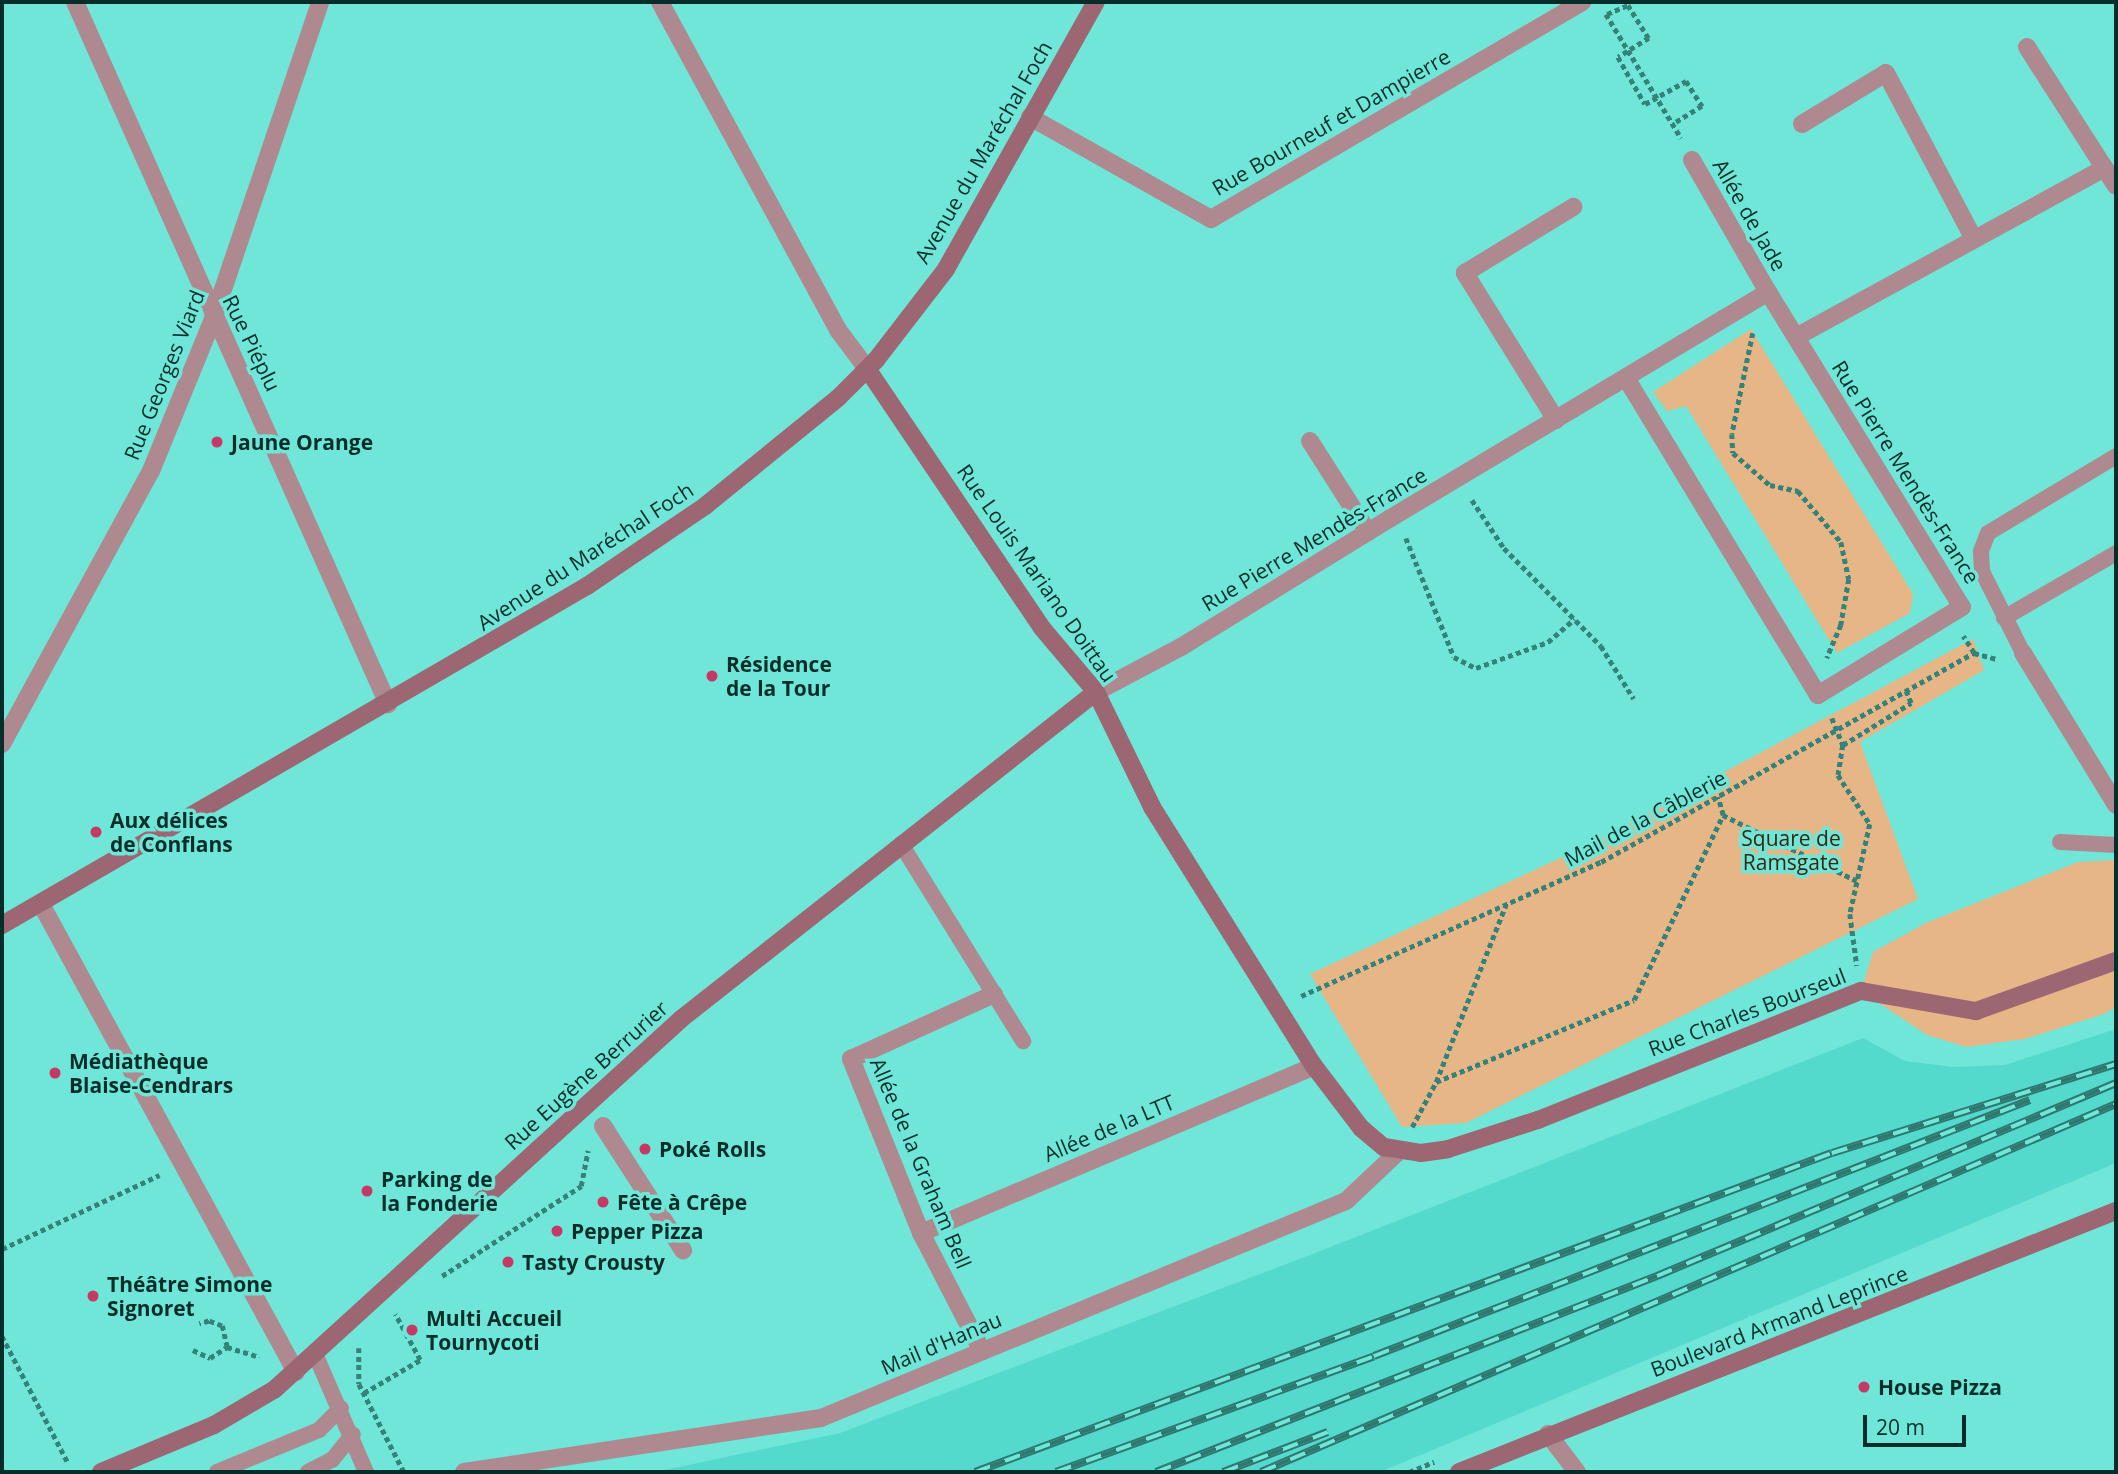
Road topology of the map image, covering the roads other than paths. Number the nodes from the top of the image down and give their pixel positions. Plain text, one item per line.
1 (75, 2) edge
2 (320, 2) edge
3 (660, 2) edge
4 (1096, 2) edge
5 (1582, 2) edge
6 (2027, 47) dead end
7 (1030, 117) junction
8 (1802, 124) dead end
9 (1692, 160) dead end
10 (2105, 167) junction
11 (2116, 186) edge
12 (1573, 207) dead end
13 (1974, 239) junction
14 (1772, 300) junction
15 (214, 319) junction
16 (1796, 337) junction
17 (868, 370) junction
18 (1626, 378) junction
19 (1556, 420) junction
20 (1310, 441) dead end
21 (2116, 456) edge
22 (1368, 532) junction
23 (2116, 553) edge
24 (2004, 618) junction
25 (2023, 653) joint
26 (1096, 692) junction
27 (388, 704) junction
28 (2, 744) edge
29 (2114, 795) edge
30 (2060, 842) dead end
31 (901, 844) junction
32 (2116, 845) edge
33 (41, 904) junction
34 (2, 925) edge
35 (2116, 961) edge
36 (994, 994) junction
37 (1023, 1041) dead end
38 (1314, 1066) junction
39 (603, 1126) road end
40 (1398, 1152) junction
41 (2116, 1211) edge
42 (921, 1233) junction
43 (683, 1250) dead end
44 (982, 1351) junction
45 (316, 1356) junction
46 (296, 1372) junction
47 (341, 1408) junction
48 (352, 1434) junction
49 (1548, 1434) junction
50 (101, 1472) edge
51 (217, 1472) edge
52 (308, 1472) edge
53 (366, 1472) edge
54 (464, 1472) edge
55 (1459, 1472) edge
56 (1577, 1472) edge

1 - 15 street, Rue Piéplu
2 - 15 street, Rue Georges Viard
3 - 17 street, Rue Louis Mariano Doittau
4 - 7 street, Avenue du Maréchal Foch
5 - 7 street, Rue Bourneuf et Dampierre
6 - 10 street
7 - 17 street, Avenue du Maréchal Foch
8 - 13 street
9 - 14 street, Allée de Jade
10 - 11 street
10 - 13 street
12 - 19 street
13 - 16 street
14 - 16 street, Rue Pierre Mendès-France
14 - 18 street, Rue Pierre Mendès-France
15 - 27 street, Rue Piéplu
15 - 28 street, Rue Georges Viard
16 - 18 street, Rue Pierre Mendès-France
17 - 26 street, Rue Louis Mariano Doittau
17 - 27 street, Avenue du Maréchal Foch
18 - 19 street, Rue Pierre Mendès-France
19 - 22 street, Rue Pierre Mendès-France
20 - 22 street
21 - 24 lane
22 - 26 street, Rue Pierre Mendès-France
23 - 24 lane
24 - 25 lane
25 - 29 street
26 - 31 street, Rue Eugène Berrurier
26 - 38 street, Rue Louis Mariano Doittau
27 - 33 street, Avenue du Maréchal Foch
30 - 32 lane
31 - 36 lane
31 - 45 street, Rue Eugène Berrurier
33 - 34 street, Avenue du Maréchal Foch
33 - 46 street
35 - 40 street, Rue Charles Bourseul
36 - 37 lane
36 - 42 street, Allée de la Graham Bell
38 - 40 street, Rue Louis Mariano Doittau
38 - 42 street, Allée de la LTT
39 - 43 street
40 - 44 street, Mail d'Hanau
41 - 49 street, Boulevard Armand Leprince
42 - 44 street, Allée de la Graham Bell
44 - 54 street, Mail d'Hanau
45 - 46 street, Rue Eugène Berrurier
45 - 47 lane
46 - 50 street, Rue Eugène Berrurier
47 - 48 lane
47 - 51 lane
48 - 52 lane
48 - 53 lane
49 - 55 street, Boulevard Armand Leprince
49 - 56 street

